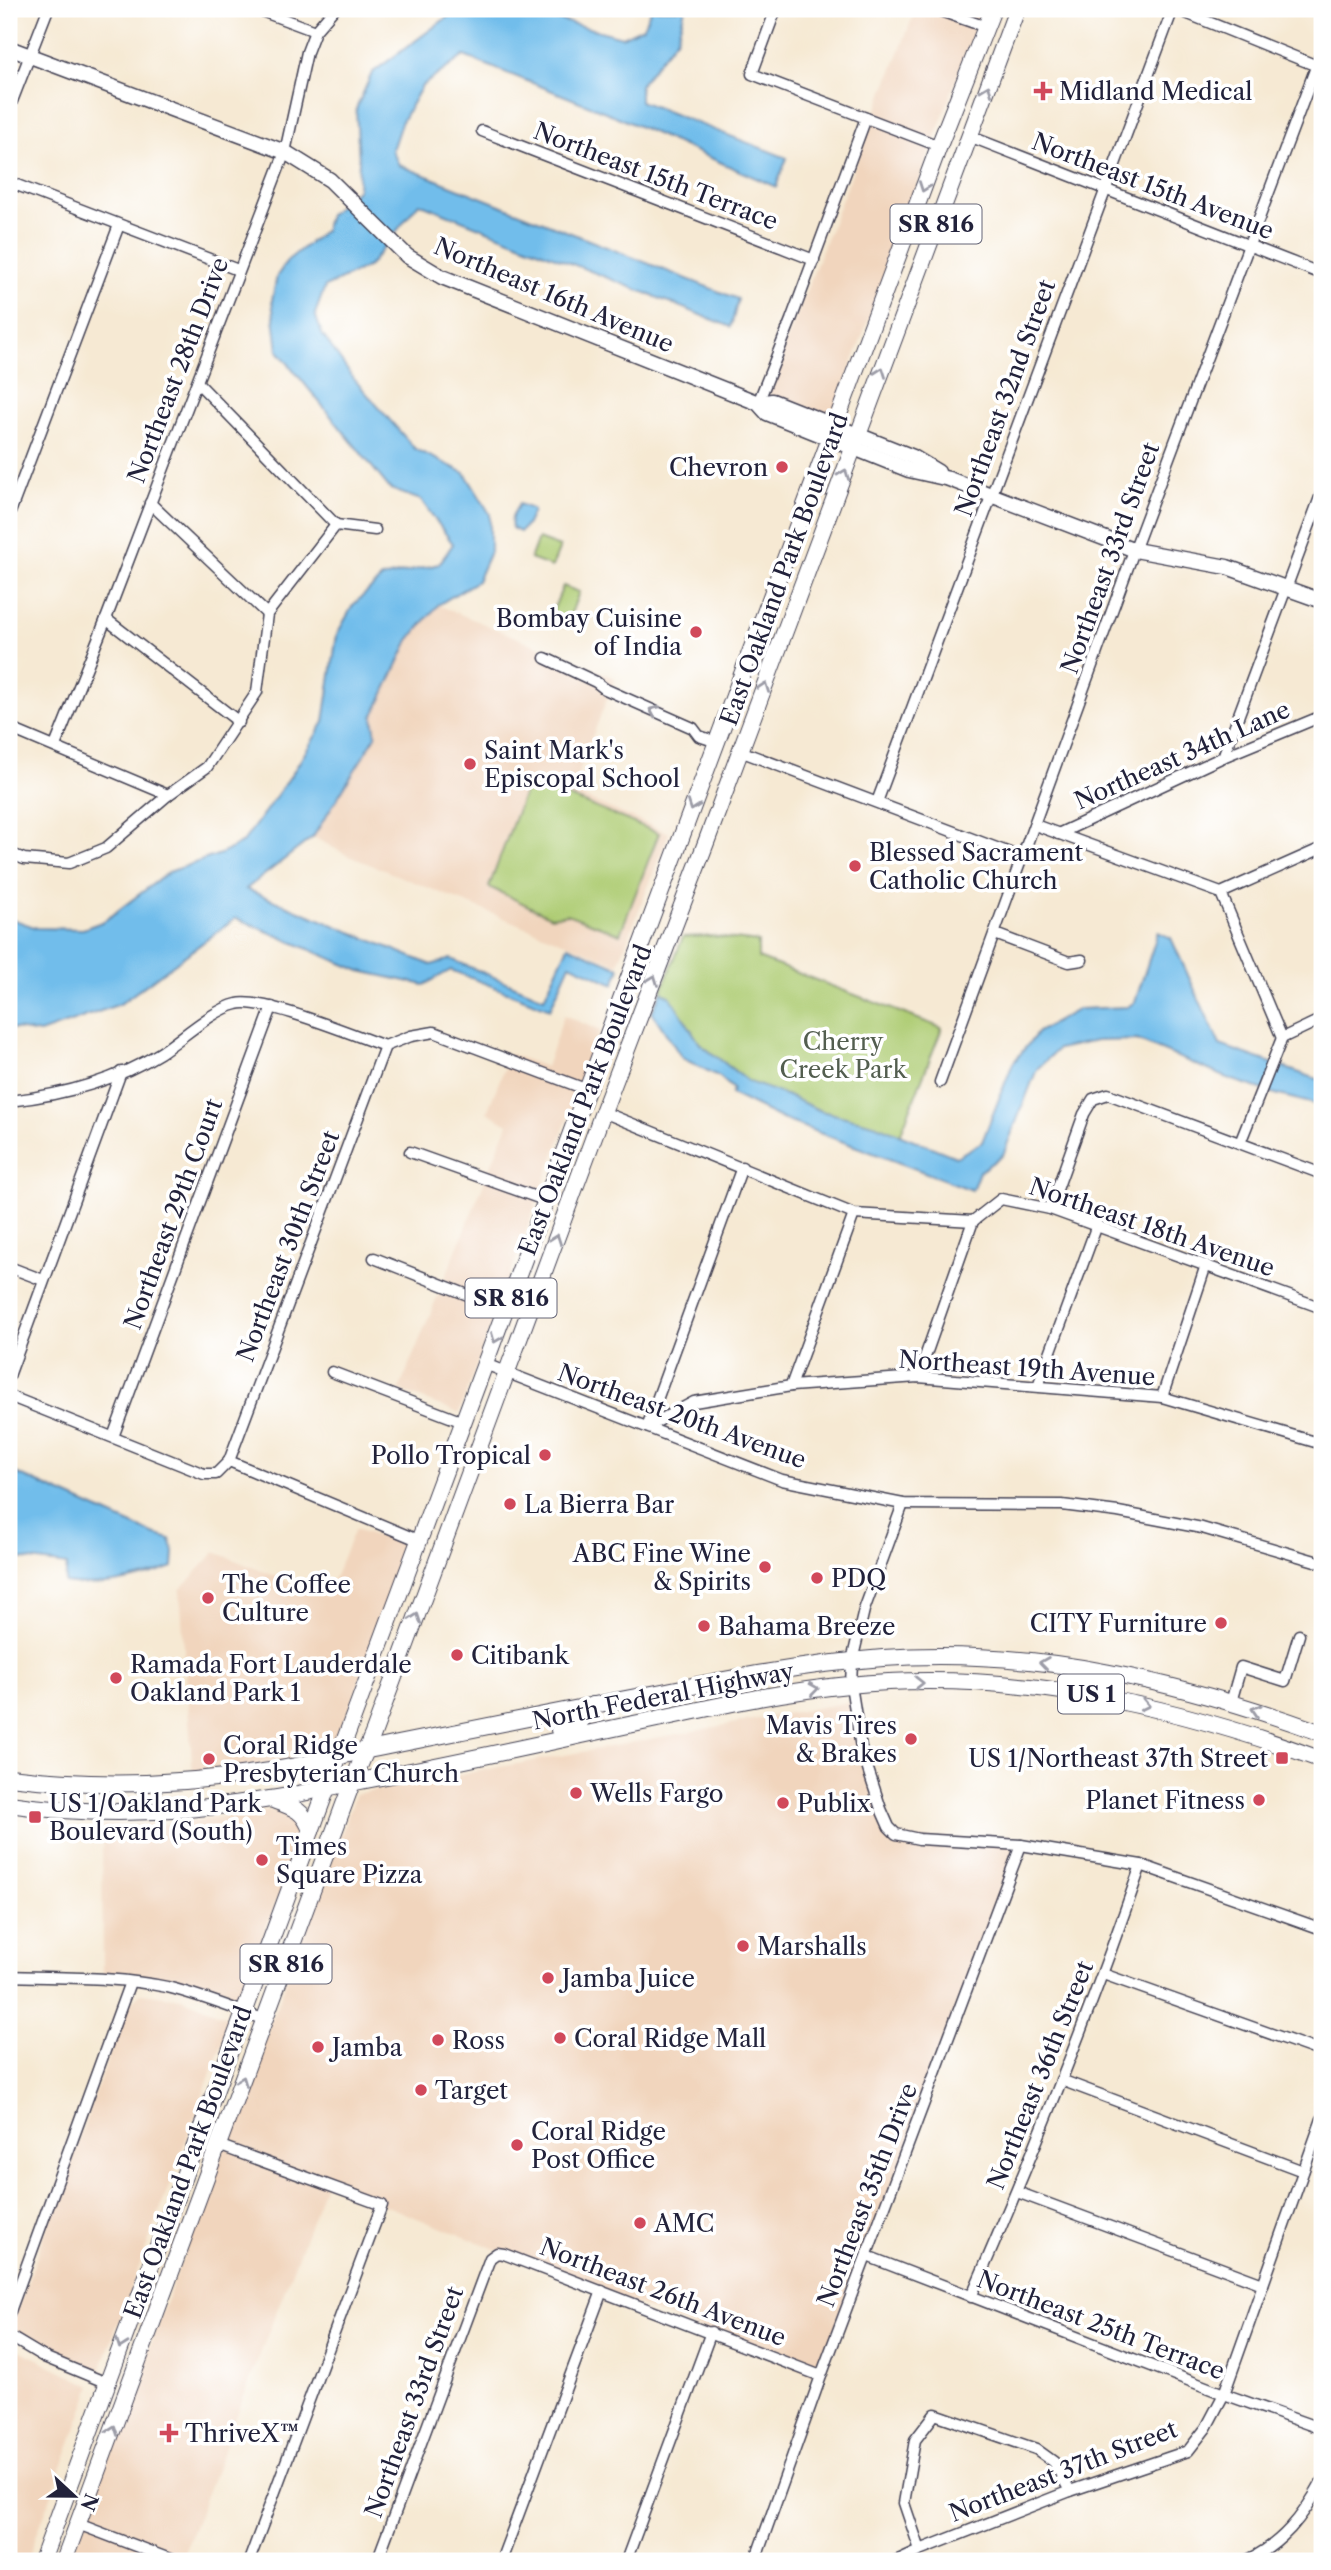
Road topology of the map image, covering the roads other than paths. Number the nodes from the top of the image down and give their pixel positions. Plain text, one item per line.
1 (48, 9) edge
2 (256, 9) edge
3 (334, 9) edge
4 (776, 9) edge
5 (935, 9) edge
6 (993, 9) edge
7 (1017, 9) edge
8 (1174, 9) edge
9 (985, 27) junction
10 (315, 30) junction
11 (9, 48) edge
12 (1322, 51) edge
13 (30, 56) junction
14 (1319, 67) edge
15 (9, 109) edge
16 (954, 109) junction
17 (866, 118) junction
18 (482, 131) dead end
19 (969, 136) junction
20 (939, 146) junction
21 (285, 152) junction
22 (9, 182) edge
23 (1106, 188) junction
24 (119, 225) junction
25 (1250, 247) junction
26 (814, 260) junction
27 (238, 271) junction
28 (1322, 274) edge
29 (198, 383) junction
30 (758, 403) junction
31 (832, 433) junction
32 (856, 442) junction
33 (1322, 492) edge
34 (991, 496) junction
35 (150, 503) junction
36 (9, 515) edge
37 (336, 525) junction
38 (375, 530) dead end
39 (1135, 550) junction
40 (1286, 587) junction
41 (1322, 601) edge
42 (267, 614) junction
43 (106, 619) junction
44 (545, 658) dead end
45 (1322, 716) edge
46 (726, 719) junction
47 (239, 722) junction
48 (9, 728) edge
49 (717, 742) junction
50 (55, 746) junction
51 (740, 751) junction
52 (1223, 757) junction
53 (732, 773) junction
54 (169, 795) junction
55 (877, 802) junction
56 (1035, 825) junction
57 (1058, 834) junction
58 (1322, 848) edge
59 (9, 853) edge
60 (1023, 858) junction
61 (1221, 893) junction
62 (995, 934) junction
63 (1082, 960) dead end
64 (619, 1006) junction
65 (272, 1007) junction
66 (1322, 1019) edge
67 (636, 1024) junction
68 (1282, 1038) junction
69 (385, 1045) junction
70 (121, 1072) junction
71 (940, 1082) dead end
72 (588, 1090) junction
73 (9, 1101) edge
74 (603, 1112) junction
75 (1240, 1143) junction
76 (410, 1152) dead end
77 (742, 1167) junction
78 (1322, 1174) edge
79 (547, 1201) junction
80 (1050, 1209) junction
81 (854, 1214) junction
82 (973, 1221) junction
83 (1097, 1225) junction
84 (374, 1258) dead end
85 (1206, 1265) junction
86 (9, 1267) edge
87 (43, 1280) junction
88 (1322, 1308) edge
89 (506, 1310) junction
90 (485, 1364) junction
91 (332, 1372) dead end
92 (508, 1372) junction
93 (9, 1376) edge
94 (918, 1377) junction
95 (1038, 1385) junction
96 (791, 1386) junction
97 (9, 1396) edge
98 (1162, 1397) junction
99 (463, 1422) junction
100 (647, 1427) junction
101 (113, 1437) junction
102 (1322, 1444) edge
103 (229, 1461) junction
104 (903, 1504) junction
105 (418, 1547) junction
106 (1322, 1563) edge
107 (431, 1578) junction
108 (1299, 1635) dead end
109 (852, 1661) junction
110 (851, 1685) junction
111 (624, 1699) junction
112 (1231, 1702) junction
113 (593, 1705) junction
114 (1190, 1716) junction
115 (595, 1732) junction
116 (1322, 1733) edge
117 (530, 1745) junction
118 (366, 1750) junction
119 (338, 1758) junction
120 (1322, 1759) edge
121 (9, 1777) edge
122 (53, 1782) junction
123 (352, 1783) junction
124 (327, 1789) junction
125 (271, 1799) junction
126 (13, 1805) edge
127 (312, 1831) junction
128 (1021, 1844) junction
129 (1141, 1865) junction
130 (1322, 1928) edge
131 (1103, 1974) junction
132 (9, 1976) edge
133 (130, 1982) junction
134 (246, 2013) junction
135 (265, 2020) junction
136 (1322, 2052) edge
137 (1060, 2080) junction
138 (1322, 2119) edge
139 (205, 2120) junction
140 (218, 2145) junction
141 (194, 2149) junction
142 (1303, 2171) junction
143 (207, 2172) junction
144 (1017, 2192) junction
145 (867, 2256) junction
146 (490, 2258) joint
147 (1263, 2284) junction
148 (602, 2291) junction
149 (971, 2297) junction
150 (9, 2314) edge
151 (711, 2332) junction
152 (9, 2336) edge
153 (821, 2376) junction
154 (107, 2383) junction
155 (1224, 2394) junction
156 (1322, 2429) edge
157 (1322, 2482) edge
158 (1070, 2491) junction
159 (66, 2494) junction
160 (58, 2516) junction
161 (75, 2532) junction
162 (920, 2550) junction
163 (41, 2561) edge
164 (64, 2561) edge
165 (175, 2561) edge
166 (249, 2561) edge
167 (377, 2561) edge
168 (501, 2561) edge
169 (626, 2561) edge
170 (755, 2561) edge
171 (896, 2561) edge
172 (1245, 2561) edge

1 - 13 street
2 - 10 street
3 - 10 street, Northeast 28th Drive
4 - 17 street
5 - 9 street
6 - 9 main road, East Oakland Park Boulevard / SR 816
19 -> 7 main road, East Oakland Park Boulevard / SR 816
8 - 14 street
8 - 23 street, Northeast 32nd Street
9 - 16 main road, East Oakland Park Boulevard / SR 816
10 - 21 street, Northeast 28th Drive
11 - 13 street, Northeast 16th Avenue
12 - 14 street, Northeast 33rd Street
13 - 15 street
13 - 21 street, Northeast 16th Avenue
14 - 25 street, Northeast 33rd Street
16 - 19 main road
16 - 20 main road, East Oakland Park Boulevard / SR 816
17 - 20 street
17 - 26 street
18 - 26 street, Northeast 15th Terrace
19 - 23 street, Northeast 15th Avenue
32 -> 19 main road, East Oakland Park Boulevard / SR 816
20 -> 31 main road, East Oakland Park Boulevard / SR 816
21 - 27 street, Northeast 28th Drive
21 - 30 street, Northeast 16th Avenue
22 - 24 street
23 - 25 street, Northeast 15th Avenue
23 - 34 street, Northeast 32nd Street
24 - 27 street
24 - 36 street
25 - 28 street, Northeast 15th Avenue
25 - 39 street, Northeast 33rd Street
26 - 30 street
27 - 29 street, Northeast 28th Drive
29 - 35 street, Northeast 28th Drive
29 - 37 street
30 - 31 street, Northeast 16th Avenue
31 - 32 street, Northeast 16th Avenue
31 - 46 main road, East Oakland Park Boulevard / SR 816
32 - 34 street, Northeast 16th Avenue
51 -> 32 main road, East Oakland Park Boulevard / SR 816
33 - 40 street
34 - 39 street, Northeast 16th Avenue
34 - 55 street, Northeast 32nd Street
35 - 42 street
35 - 43 street, Northeast 28th Drive
37 - 38 street
37 - 42 street
39 - 40 street, Northeast 16th Avenue
39 - 56 street, Northeast 33rd Street
40 - 41 street, Northeast 16th Avenue
40 - 52 street
42 - 47 street
43 - 47 street
43 - 50 street, Northeast 28th Drive
49 -> 44 street
45 - 52 street, Northeast 34th Lane
46 - 49 main road, East Oakland Park Boulevard / SR 816
46 - 51 main road
47 - 54 street
48 - 50 street
49 - 53 main road
49 -> 64 main road, East Oakland Park Boulevard / SR 816
50 - 54 street
51 - 53 main road, East Oakland Park Boulevard / SR 816
51 - 55 street
52 - 57 street, Northeast 34th Lane
67 -> 53 main road, East Oakland Park Boulevard / SR 816
54 - 59 street
55 - 60 street
56 - 57 street
56 - 60 street, Northeast 33rd Street
57 - 61 street
58 - 61 street
60 - 62 street, Northeast 33rd Street
61 - 68 street
62 - 63 street
62 - 71 street, Northeast 33rd Street
64 - 67 main road
64 - 72 main road, East Oakland Park Boulevard / SR 816
65 - 69 street
65 - 70 street
65 - 101 street, Northeast 29th Court
66 - 68 street
67 - 74 main road, East Oakland Park Boulevard / SR 816
68 - 75 street
69 - 72 street
69 - 103 street, Northeast 30th Street
70 - 73 street
70 - 87 street
72 - 74 main road
72 - 79 main road, East Oakland Park Boulevard / SR 816
74 - 77 street
92 -> 74 main road, East Oakland Park Boulevard / SR 816
75 - 78 street
75 - 80 street
76 - 79 street
77 - 81 street
77 - 100 street
79 - 89 main road, East Oakland Park Boulevard / SR 816
80 - 82 street, Northeast 18th Avenue
80 - 83 street, Northeast 18th Avenue
81 - 82 street
81 - 96 street
82 - 94 street
83 - 85 street, Northeast 18th Avenue
83 - 95 street
84 - 89 street
85 - 88 street, Northeast 18th Avenue
85 - 98 street
86 - 87 street
87 - 93 street
89 -> 90 main road, East Oakland Park Boulevard / SR 816
90 - 92 street, Northeast 20th Avenue
90 - 99 main road, East Oakland Park Boulevard / SR 816
91 - 99 street
92 - 100 street, Northeast 20th Avenue
92 - 107 main road, East Oakland Park Boulevard / SR 816
94 - 95 street, Northeast 19th Avenue
94 - 96 street, Northeast 19th Avenue
95 - 98 street, Northeast 19th Avenue
96 - 100 street, Northeast 19th Avenue
97 - 101 street
98 - 102 street, Northeast 19th Avenue
99 - 105 main road, East Oakland Park Boulevard / SR 816
100 - 104 street, Northeast 20th Avenue
101 - 103 street
103 - 105 street
104 - 106 street, Northeast 20th Avenue
104 - 109 street
105 - 107 main road
105 - 119 main road, East Oakland Park Boulevard / SR 816
118 -> 107 main road, East Oakland Park Boulevard / SR 816
108 - 112 street
109 - 110 street
109 - 111 main road, North Federal Highway / US 1
112 -> 109 main road, North Federal Highway / US 1
110 -> 114 main road, North Federal Highway / US 1
115 -> 110 main road, North Federal Highway / US 1
110 - 128 street
111 - 113 main road, North Federal Highway / US 1
111 - 115 main road
112 - 114 main road
116 -> 112 main road, North Federal Highway / US 1
113 - 117 main road
113 - 118 main road, North Federal Highway / US 1
114 - 120 main road, North Federal Highway / US 1
115 - 117 main road, North Federal Highway / US 1
117 - 123 main road, North Federal Highway / US 1
118 - 119 main road, North Federal Highway / US 1
118 - 123 main road, East Oakland Park Boulevard / SR 816
119 - 122 main road, North Federal Highway / US 1
119 - 124 main road, East Oakland Park Boulevard / SR 816
121 - 122 main road, North Federal Highway / US 1
122 - 126 main road
123 - 124 main road, North Federal Highway / US 1
123 - 135 main road, East Oakland Park Boulevard / SR 816
124 - 125 main road, North Federal Highway / US 1
124 - 127 main road, East Oakland Park Boulevard / SR 816
125 - 126 main road, North Federal Highway / US 1
125 - 127 main road
127 - 134 main road, East Oakland Park Boulevard / SR 816
128 - 129 street
128 - 145 street, Northeast 35th Drive
129 - 130 street
129 - 131 street, Northeast 36th Street
131 - 136 street
131 - 137 street, Northeast 36th Street
132 - 133 street
133 - 134 street
133 - 150 street
134 - 135 street
134 - 139 main road, East Oakland Park Boulevard / SR 816
140 -> 135 main road, East Oakland Park Boulevard / SR 816
137 - 142 street
137 - 144 street, Northeast 36th Street
138 - 142 street, Northeast 37th Street
139 - 140 main road
139 - 141 main road, East Oakland Park Boulevard / SR 816
140 - 143 main road, East Oakland Park Boulevard / SR 816
140 - 166 street
141 - 143 main road
141 -> 154 main road, East Oakland Park Boulevard / SR 816
142 - 147 street, Northeast 37th Street
161 -> 143 main road, East Oakland Park Boulevard / SR 816
144 - 147 street
144 - 149 street, Northeast 36th Street
145 - 149 street, Northeast 25th Terrace
145 - 153 street, Northeast 35th Drive
146 - 148 street, Northeast 26th Avenue
146 - 167 street, Northeast 33rd Street
147 - 155 street, Northeast 37th Street
148 - 151 street, Northeast 26th Avenue
148 - 168 street
149 - 155 street, Northeast 25th Terrace
151 - 153 street, Northeast 26th Avenue
151 - 169 street
152 - 154 street
153 - 170 street, Northeast 35th Drive
154 - 159 main road, East Oakland Park Boulevard / SR 816
155 - 156 street, Northeast 25th Terrace
155 - 158 street, Northeast 37th Street
157 - 172 street
158 - 162 street, Northeast 37th Street
158 - 162 street
159 - 160 main road, East Oakland Park Boulevard / SR 816
159 - 161 main road
160 - 161 main road
160 - 163 main road, East Oakland Park Boulevard / SR 816
161 - 164 main road, East Oakland Park Boulevard / SR 816
161 - 165 street
162 - 171 street, Northeast 37th Street

